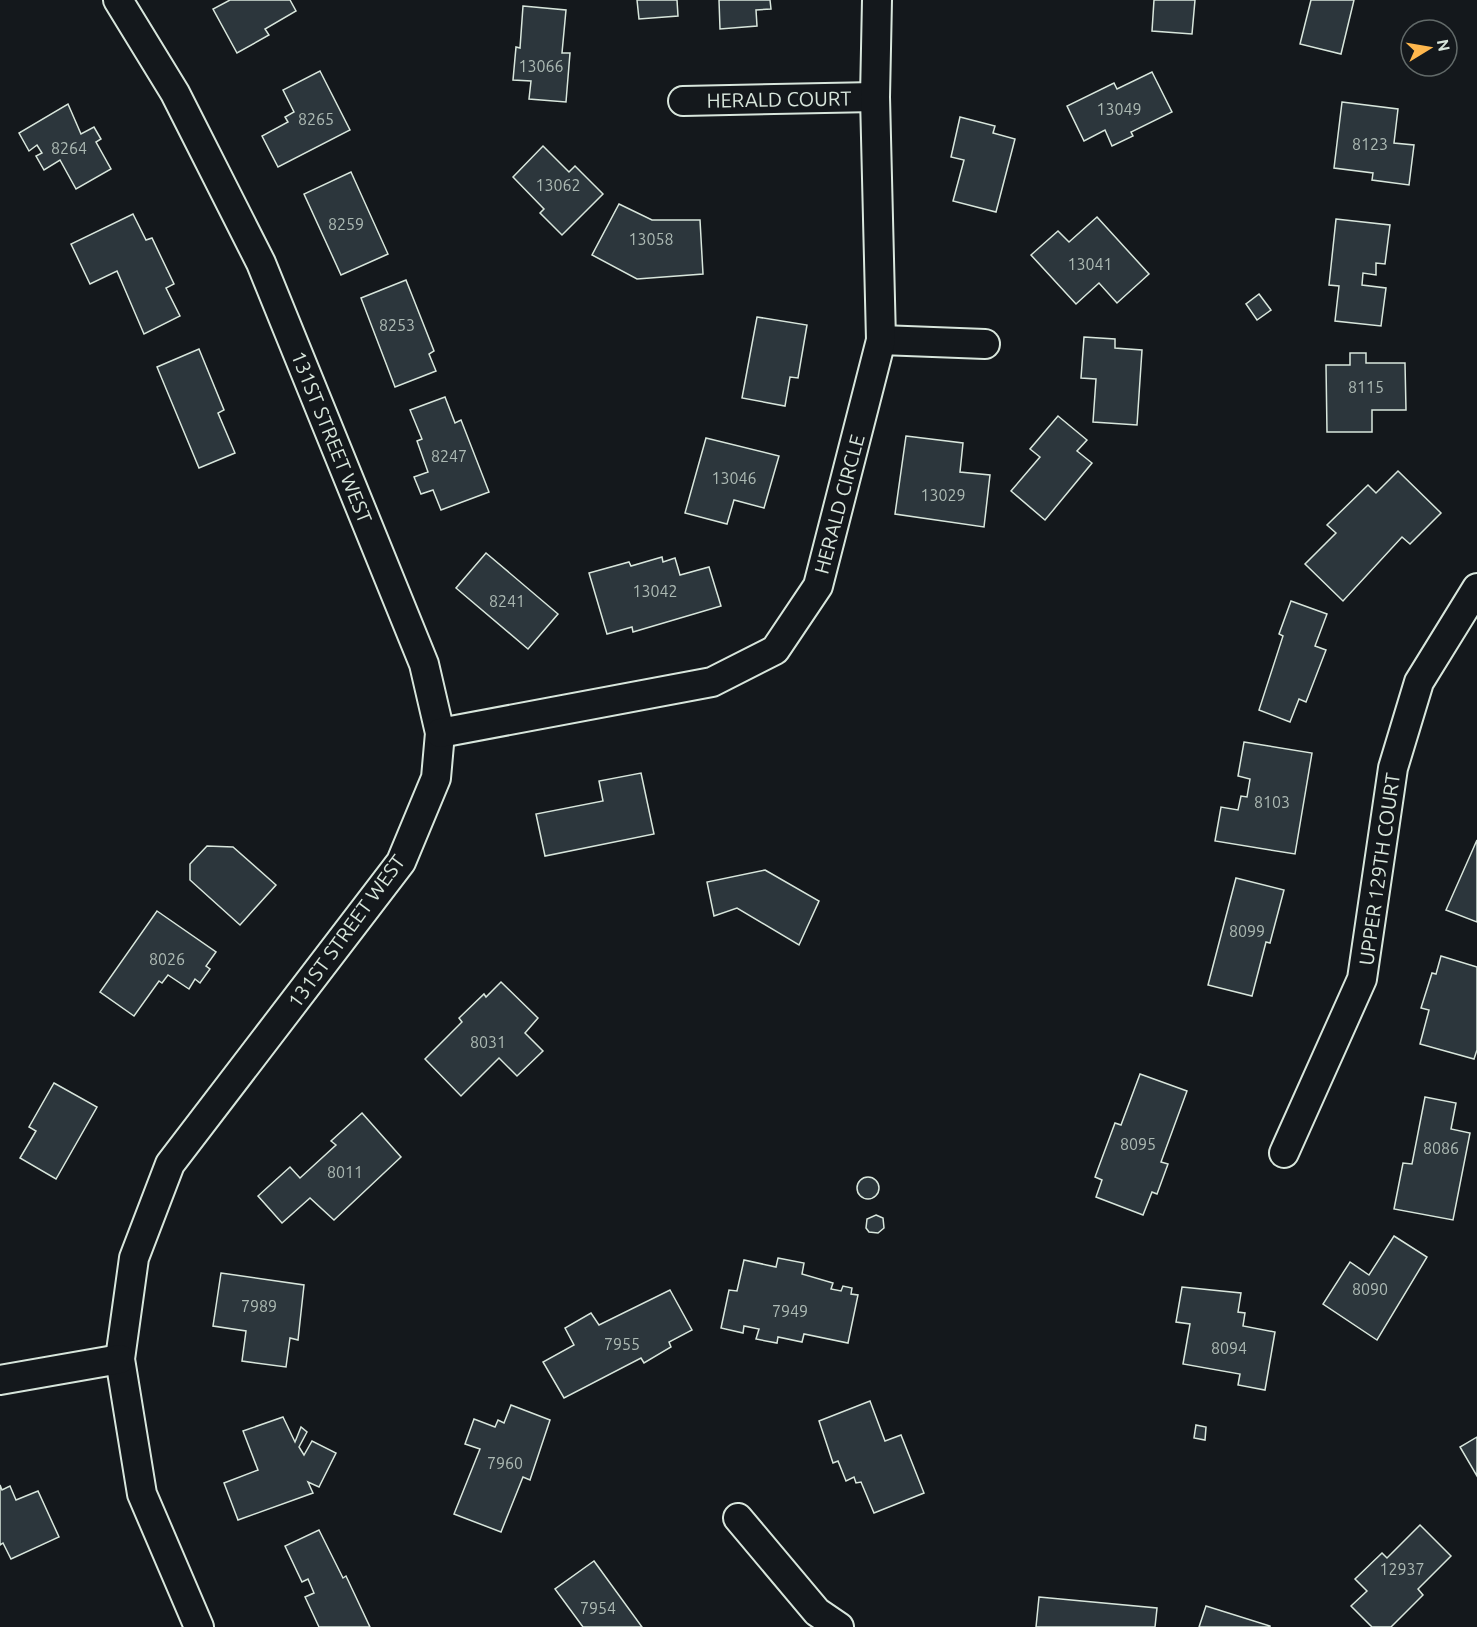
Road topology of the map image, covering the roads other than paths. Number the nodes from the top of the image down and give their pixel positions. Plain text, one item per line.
1 (118, 0) edge
2 (876, 0) edge
3 (875, 98) junction
4 (683, 101) dead end
5 (882, 340) junction
6 (985, 344) dead end
7 (1477, 588) edge
8 (440, 733) junction
9 (1284, 1153) dead end
10 (120, 1359) junction
11 (0, 1380) edge
12 (738, 1518) dead end
13 (199, 1627) edge
14 (839, 1627) edge

1 - 8 street, 131ST STREET WEST
2 - 3 street, HERALD CIRCLE
3 - 4 street, HERALD COURT
3 - 5 street, HERALD CIRCLE
5 - 6 street
5 - 8 street, HERALD CIRCLE
7 - 9 street, UPPER 129TH COURT
8 - 10 street, 131ST STREET WEST
10 - 11 street
10 - 13 street, 131ST STREET WEST
12 - 14 street

